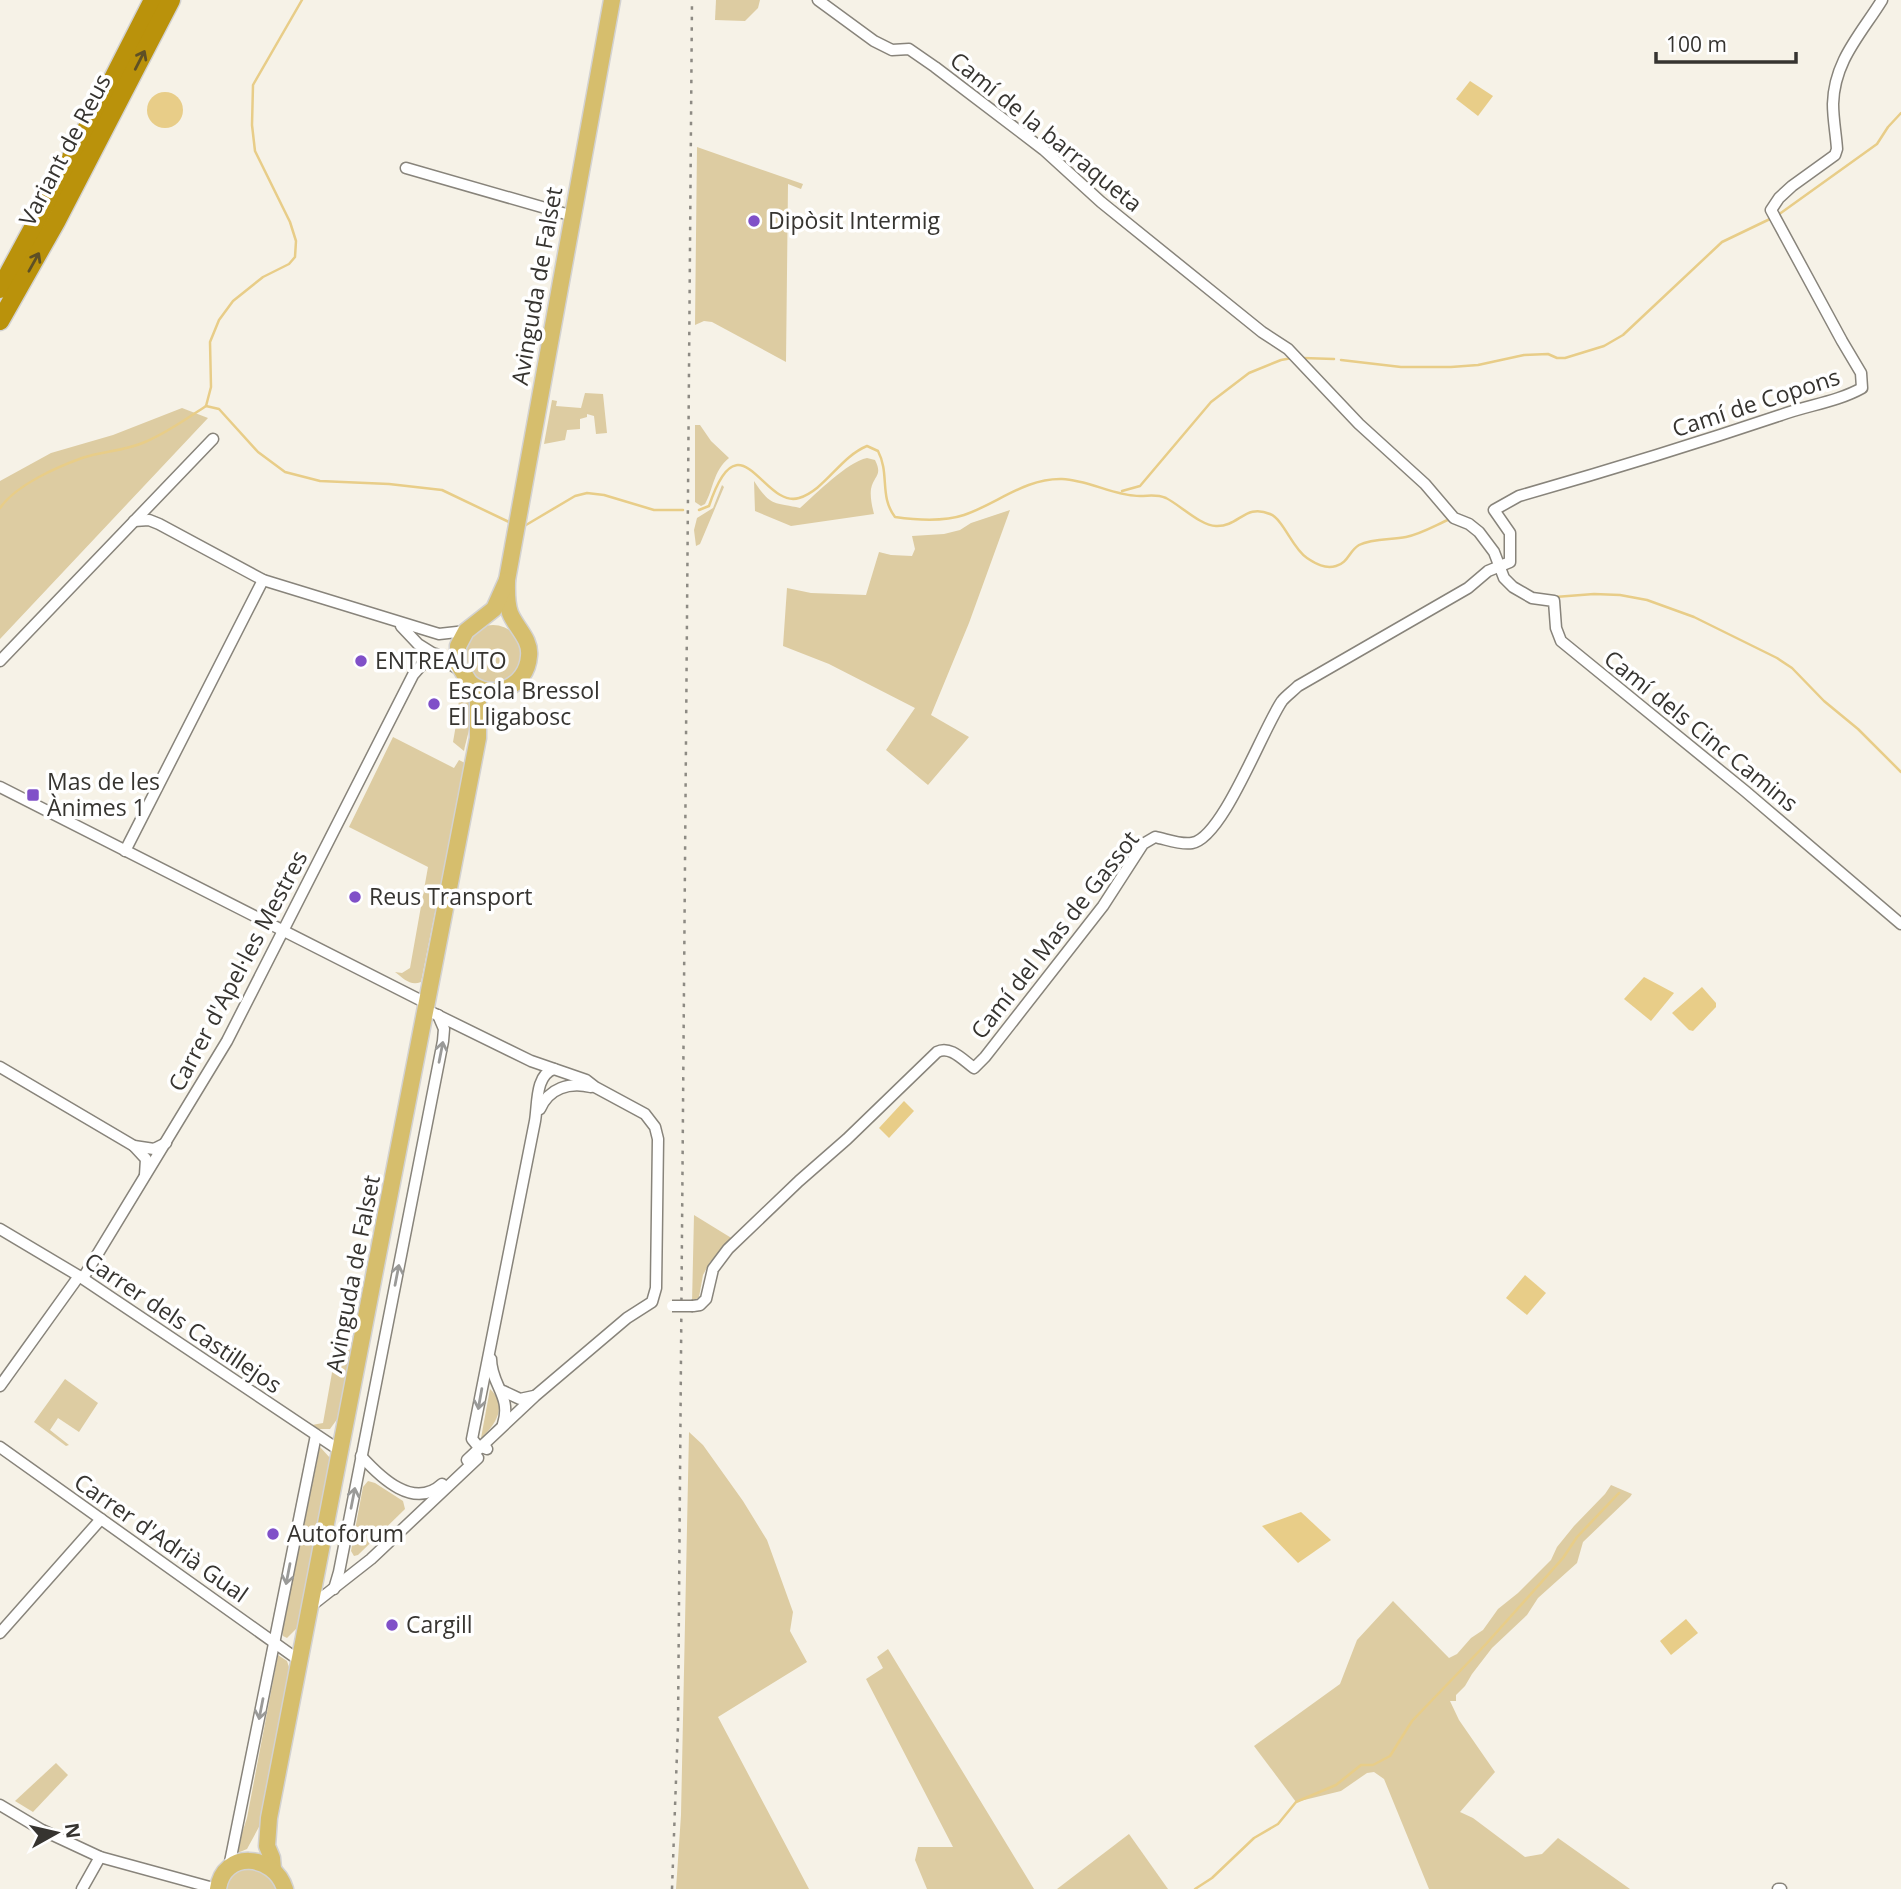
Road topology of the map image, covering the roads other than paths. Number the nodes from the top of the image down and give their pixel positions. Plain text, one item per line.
1 (153, 0) edge
2 (171, 0) edge
3 (612, 0) edge
4 (818, 0) edge
5 (1882, 0) edge
6 (406, 168) dead end
7 (573, 216) junction
8 (0, 289) edge
9 (0, 321) edge
10 (213, 439) dead end
11 (134, 521) junction
12 (1498, 566) junction
13 (263, 580) junction
14 (507, 580) junction
15 (482, 620) junction
16 (398, 623) junction
17 (519, 629) junction
18 (466, 631) junction
19 (439, 634) junction
20 (418, 644) junction
21 (436, 654) junction
22 (0, 662) edge
23 (413, 674) junction
24 (465, 676) junction
25 (504, 689) junction
26 (478, 738) junction
27 (0, 787) edge
28 (125, 851) junction
29 (1901, 924) edge
30 (282, 931) junction
31 (431, 1010) junction
32 (0, 1067) edge
33 (556, 1069) junction
34 (595, 1087) junction
35 (556, 1090) junction
36 (535, 1121) junction
37 (166, 1143) junction
38 (134, 1146) junction
39 (145, 1177) junction
40 (0, 1229) edge
41 (81, 1277) junction
42 (647, 1306) junction
43 (491, 1341) junction
44 (564, 1373) junction
45 (0, 1385) edge
46 (502, 1391) junction
47 (535, 1396) junction
48 (502, 1427) junction
49 (316, 1435) junction
50 (472, 1439) junction
51 (0, 1447) edge
52 (487, 1447) junction
53 (342, 1452) junction
54 (361, 1456) junction
55 (467, 1460) junction
56 (407, 1492) junction
57 (101, 1519) junction
58 (334, 1589) junction
59 (311, 1605) junction
60 (0, 1633) edge
61 (275, 1642) junction
62 (300, 1661) junction
63 (0, 1805) edge
64 (270, 1818) junction
65 (100, 1857) junction
66 (237, 1864) junction
67 (273, 1868) junction
68 (82, 1889) edge
69 (218, 1889) edge
70 (285, 1889) edge

1 - 8 highway, Variant de Reus
9 -> 2 highway, Variant de Reus
3 - 7 main road, Avinguda de Falset
4 - 12 street, Camí de la barraqueta
5 - 12 street, Camí de Copons
6 - 7 street
7 - 14 main road, Avinguda de Falset
10 - 11 street
11 - 13 street
11 - 22 street
12 - 29 street, Camí dels Cinc Camins
12 - 42 street, Camí del Mas de Gassot, bridge
13 - 16 street
13 - 28 street
14 - 15 main road
14 - 17 main road
15 - 17 main road
15 - 18 main road
16 - 19 street
16 - 20 street
17 - 25 main road
18 - 19 street
18 - 24 main road
19 - 20 street
20 - 21 street
20 - 23 street, Carrer d'Apel·les Mestres
21 - 23 street, Carrer d'Apel·les Mestres
21 - 24 street
23 - 30 street, Carrer d'Apel·les Mestres
24 - 25 main road
24 - 26 main road
25 - 26 main road
26 - 31 main road, Avinguda de Falset
27 - 28 street
28 - 30 street
30 - 31 street
30 - 37 street, Carrer d'Apel·les Mestres
31 - 33 street
31 - 53 main road, Avinguda de Falset
54 -> 31 street, Avinguda de Falset
32 - 38 street
33 - 34 street
33 - 35 street
33 - 36 street
34 - 35 street
34 - 42 street
35 - 36 street
36 - 43 street
37 - 38 street
37 - 39 street, Carrer d'Apel·les Mestres
38 - 39 street
39 - 41 street, Carrer d'Apel·les Mestres
40 - 41 street, Carrer dels Castillejos
41 - 45 street, Carrer d'Apel·les Mestres
41 - 49 street, Carrer dels Castillejos
42 - 44 street
43 - 46 street
43 -> 50 street
44 - 47 street
44 - 52 street
46 - 47 street
46 - 48 street
47 - 48 street
48 - 52 street
49 - 53 street, Carrer dels Castillejos
49 -> 61 street
50 - 52 street
50 - 55 street
51 - 57 street, Carrer d'Adrià Gual
52 - 55 street
52 - 58 street
53 - 59 main road, Avinguda de Falset
54 - 56 street
58 -> 54 street, Avinguda de Falset
55 - 56 street
56 - 58 street
57 - 60 street
57 - 61 street, Carrer d'Adrià Gual
58 - 59 street
59 - 62 main road, Avinguda de Falset
61 - 62 street, Carrer d'Adrià Gual
61 -> 66 street
62 - 64 main road, Avinguda de Falset
63 - 65 street
64 - 66 main road, Avinguda de Falset
64 - 67 main road, Avinguda de Falset
65 - 68 street
65 - 69 street
66 - 67 main road
66 - 69 main road, Avinguda de Falset
67 - 70 main road

